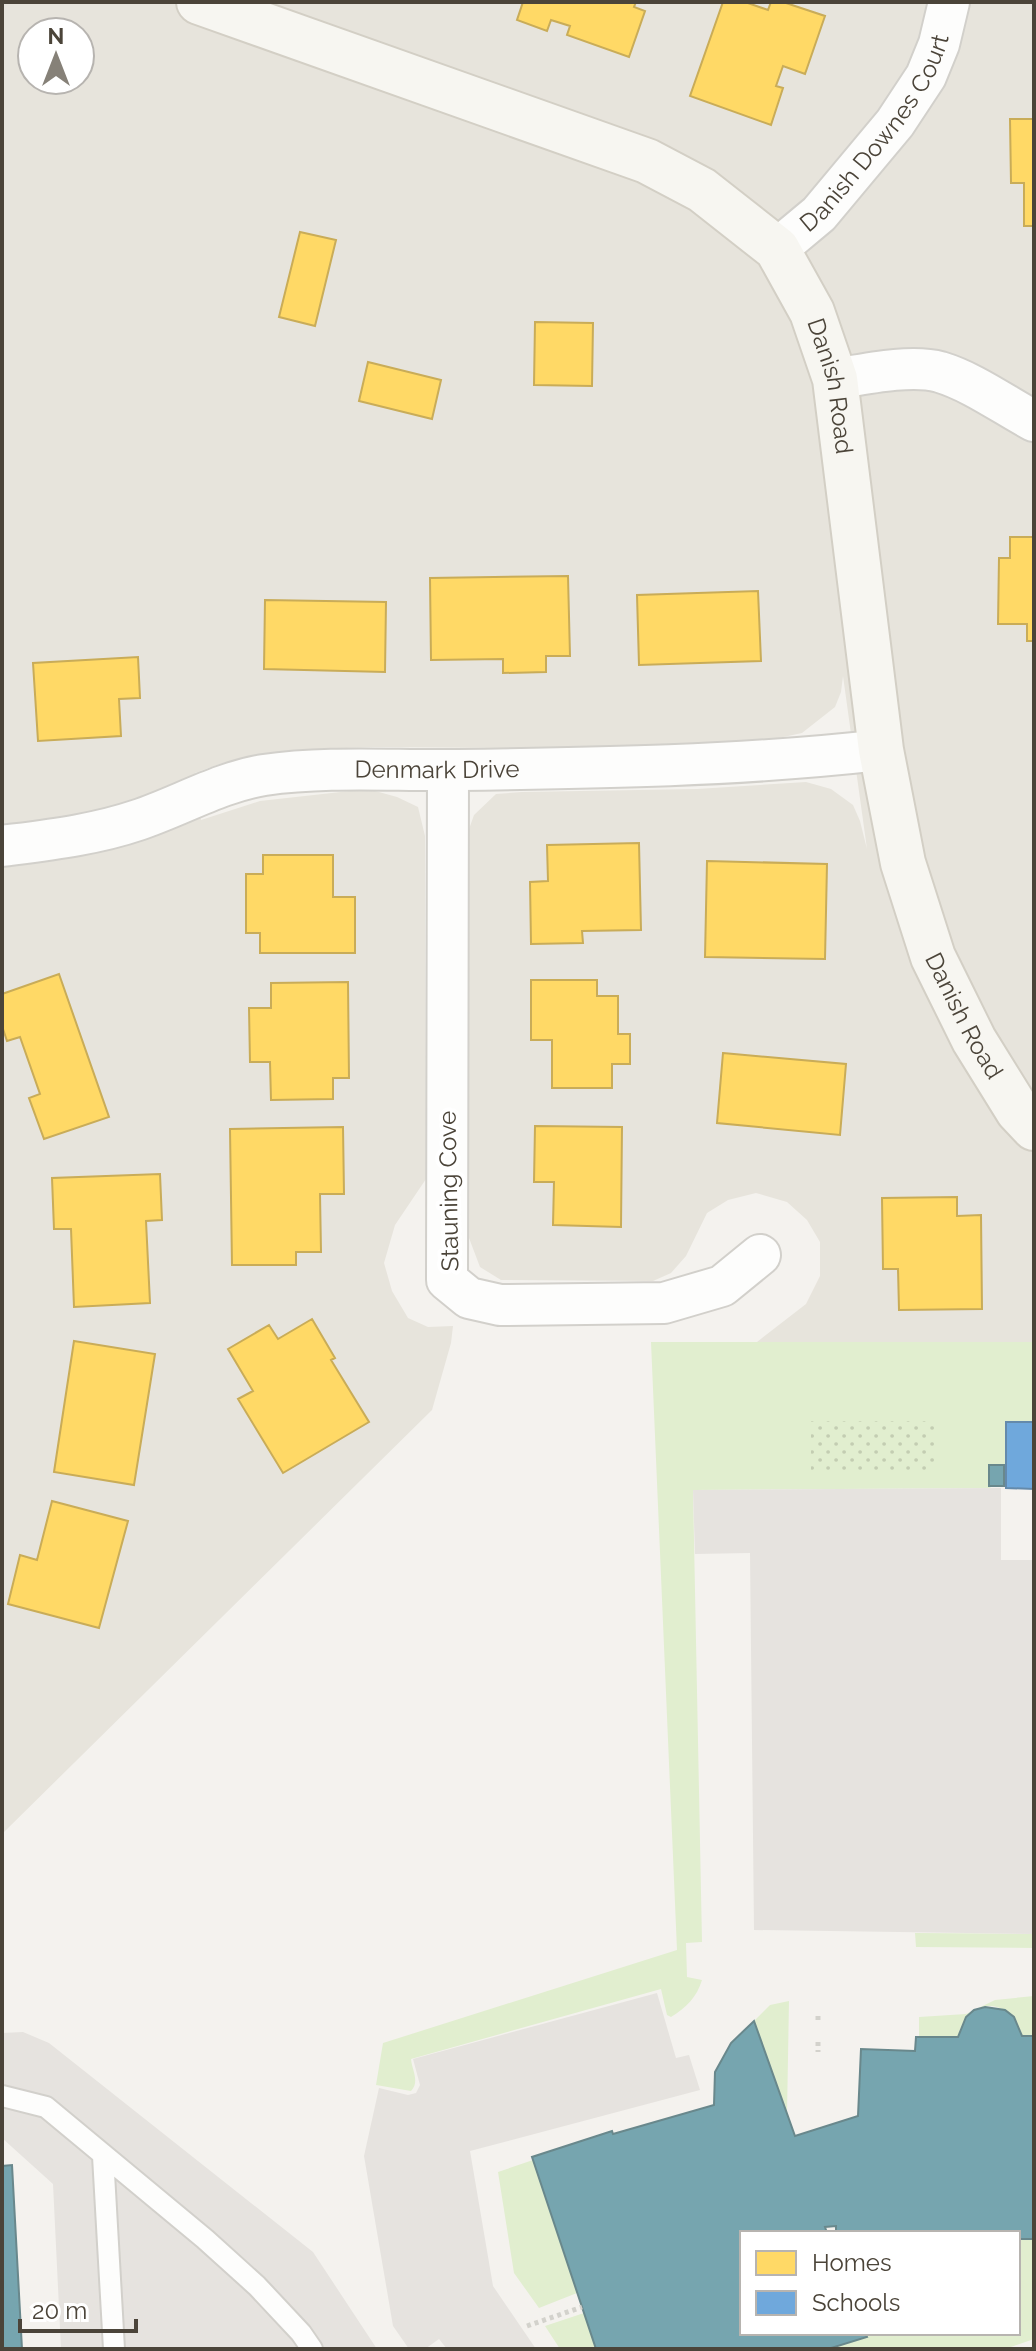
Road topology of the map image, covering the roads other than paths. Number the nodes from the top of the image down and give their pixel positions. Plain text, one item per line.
1 (199, 2) edge
2 (949, 2) edge
3 (777, 249) junction
4 (835, 379) junction
5 (1034, 421) edge
6 (881, 750) junction
7 (448, 770) junction
8 (2, 846) edge
9 (1034, 1128) edge
10 (760, 1255) dead end
11 (2, 2096) edge
12 (103, 2156) junction
13 (114, 2349) edge
14 (312, 2349) edge

1 - 3 street, Danish Road
2 - 3 street, Danish Downes Court
3 - 4 street, Danish Road
4 - 5 street
4 - 6 street, Danish Road
6 - 7 street, Denmark Drive
6 - 9 street, Danish Road
7 - 8 street, Denmark Drive
7 - 10 street, Stauning Cove
11 - 12 lane
12 - 13 lane
12 - 14 lane

